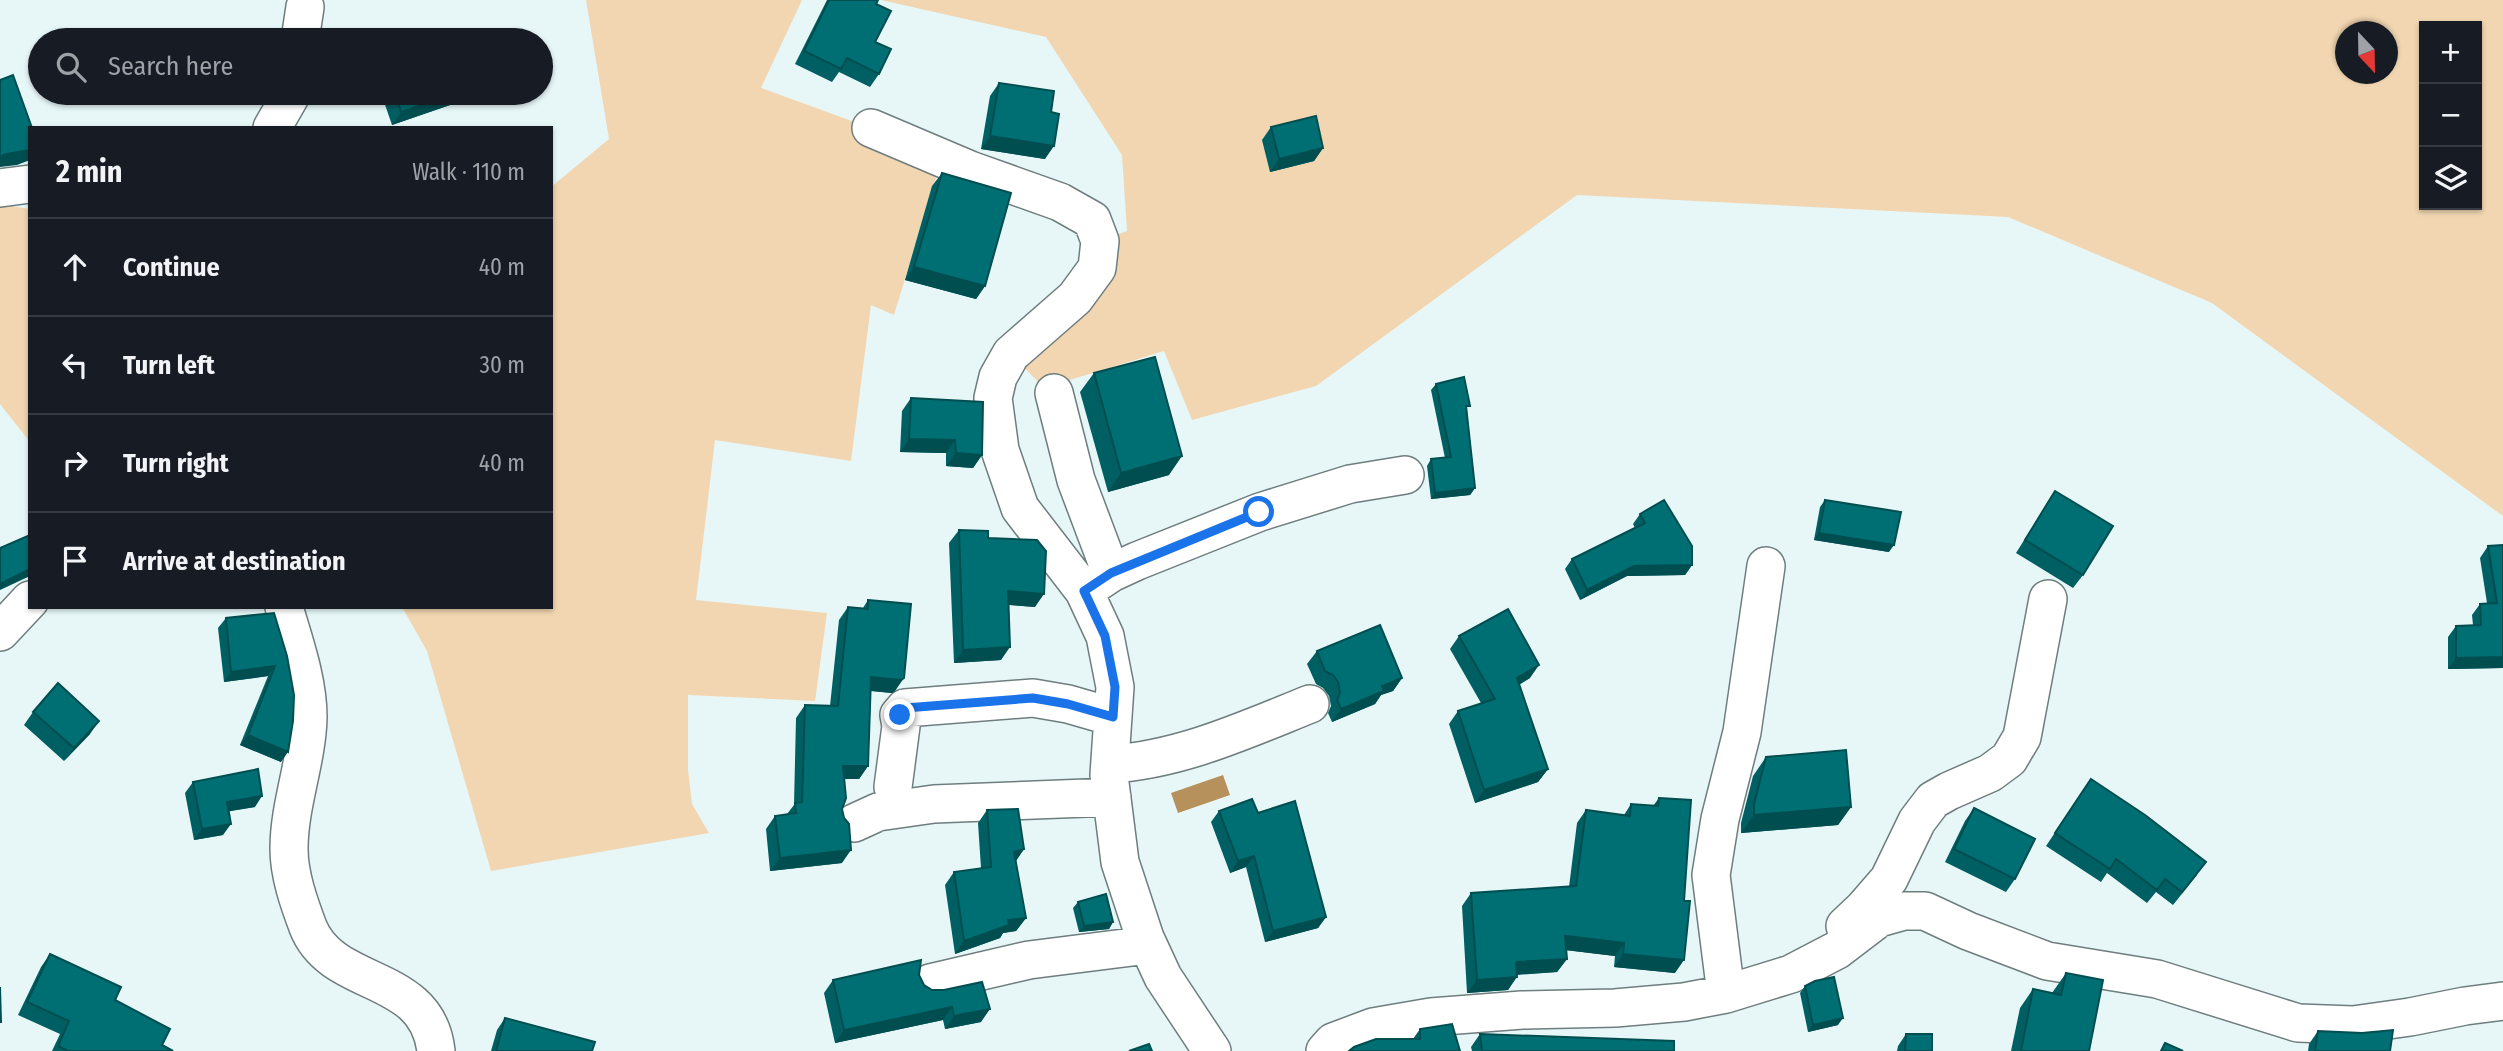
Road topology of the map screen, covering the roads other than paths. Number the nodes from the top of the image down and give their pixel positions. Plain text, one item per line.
1 (285, 105) edge
2 (273, 126) edge
3 (872, 128) dead end
4 (28, 184) edge
5 (0, 188) edge
6 (1054, 393) dead end
7 (1405, 475) dead end
8 (1766, 566) dead end
9 (1097, 582) junction
10 (2048, 598) dead end
11 (28, 602) edge
12 (285, 609) edge
13 (0, 632) edge
14 (1310, 704) dead end
15 (1113, 717) junction
16 (1111, 781) junction
17 (893, 787) dead end
18 (854, 823) dead end
19 (1148, 945) junction
20 (1791, 974) junction
21 (930, 984) dead end
22 (1726, 994) junction
23 (2503, 1001) edge
24 (436, 1051) edge
25 (1212, 1051) edge
26 (1325, 1051) edge

1 - 2 street
3 - 9 street
4 - 5 street
6 - 9 street
7 - 9 street
8 - 22 street
9 - 15 street
10 - 20 street
11 - 13 street
12 - 24 street
14 - 16 street
15 - 16 street
15 - 17 street
16 - 18 street
16 - 19 street
19 - 21 street
19 - 25 street
20 - 22 street
20 - 23 street
22 - 26 street

